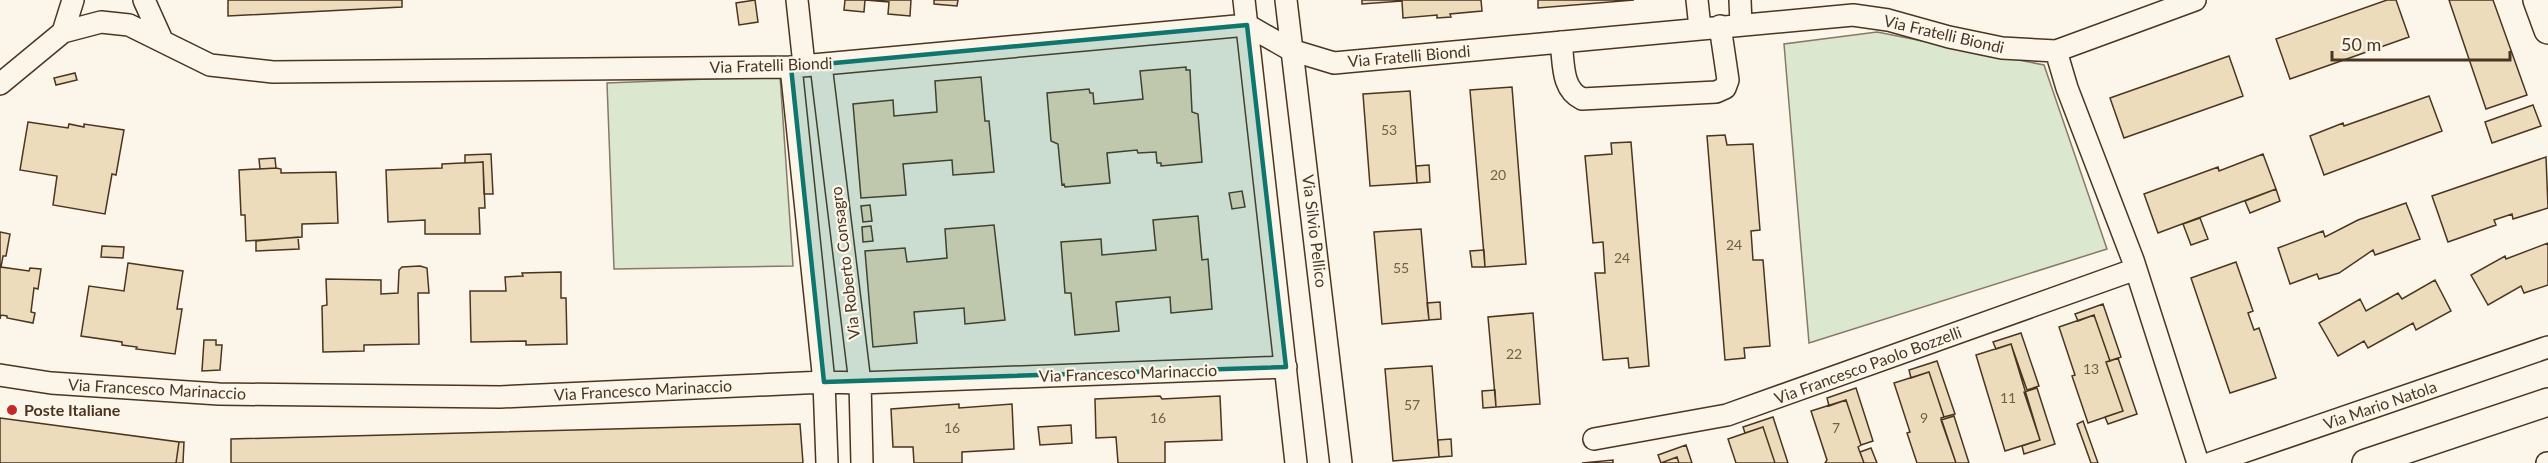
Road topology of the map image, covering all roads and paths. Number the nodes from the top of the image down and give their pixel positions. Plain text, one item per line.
1 (73, 0) edge
2 (144, 0) edge
3 (797, 0) edge
4 (1244, 0) edge
5 (1286, 0) edge
6 (1698, 0) edge
7 (1740, 0) edge
8 (2194, 0) edge
9 (2537, 0) edge
10 (1247, 25) junction
11 (1720, 26) junction
12 (2548, 30) edge
13 (63, 32) junction
14 (162, 40) junction
15 (1561, 42) junction
16 (1291, 50) junction
17 (2056, 51) junction
18 (805, 66) junction
19 (0, 84) edge
20 (2136, 269) junction
21 (2548, 347) edge
22 (1286, 367) junction
23 (0, 375) edge
24 (824, 382) junction
25 (860, 383) junction
26 (2548, 402) edge
27 (1594, 439) dead end
28 (827, 463) edge
29 (862, 463) edge
30 (1296, 463) edge
31 (1341, 463) edge
32 (2199, 463) edge
33 (2211, 463) edge
34 (2366, 463) edge

1 - 13 street
2 - 14 street
3 - 18 street, Via Roberto Consagro
4 - 10 street
5 - 16 street, Via Silvio Pellico
6 - 11 street
7 - 11 street
8 - 17 street, Via Fratelli Biondi
9 - 12 street
10 - 16 street, Via Fratelli Biondi
10 - 18 street, Via Fratelli Biondi
10 - 22 street
11 - 15 street, Via Fratelli Biondi
11 - 15 street
11 - 17 street, Via Fratelli Biondi
13 - 14 street, Via Fratelli Biondi
13 - 19 street, Via Fratelli Biondi
14 - 18 street, Via Fratelli Biondi
15 - 16 street, Via Fratelli Biondi
16 - 31 street, Via Silvio Pellico
17 - 20 street
18 - 24 street, Via Roberto Consagro
18 - 25 street, Via Roberto Consagro
20 - 27 street, Via Francesco Paolo Bozzelli
20 - 32 street
21 - 33 street, Via Mario Natola
22 - 25 street, Via Francesco Marinaccio
22 - 30 street
23 - 24 street, Via Francesco Marinaccio
24 - 25 street, Via Francesco Marinaccio
24 - 28 street, Via Roberto Consagro
25 - 29 street, Via Roberto Consagro
26 - 34 street

